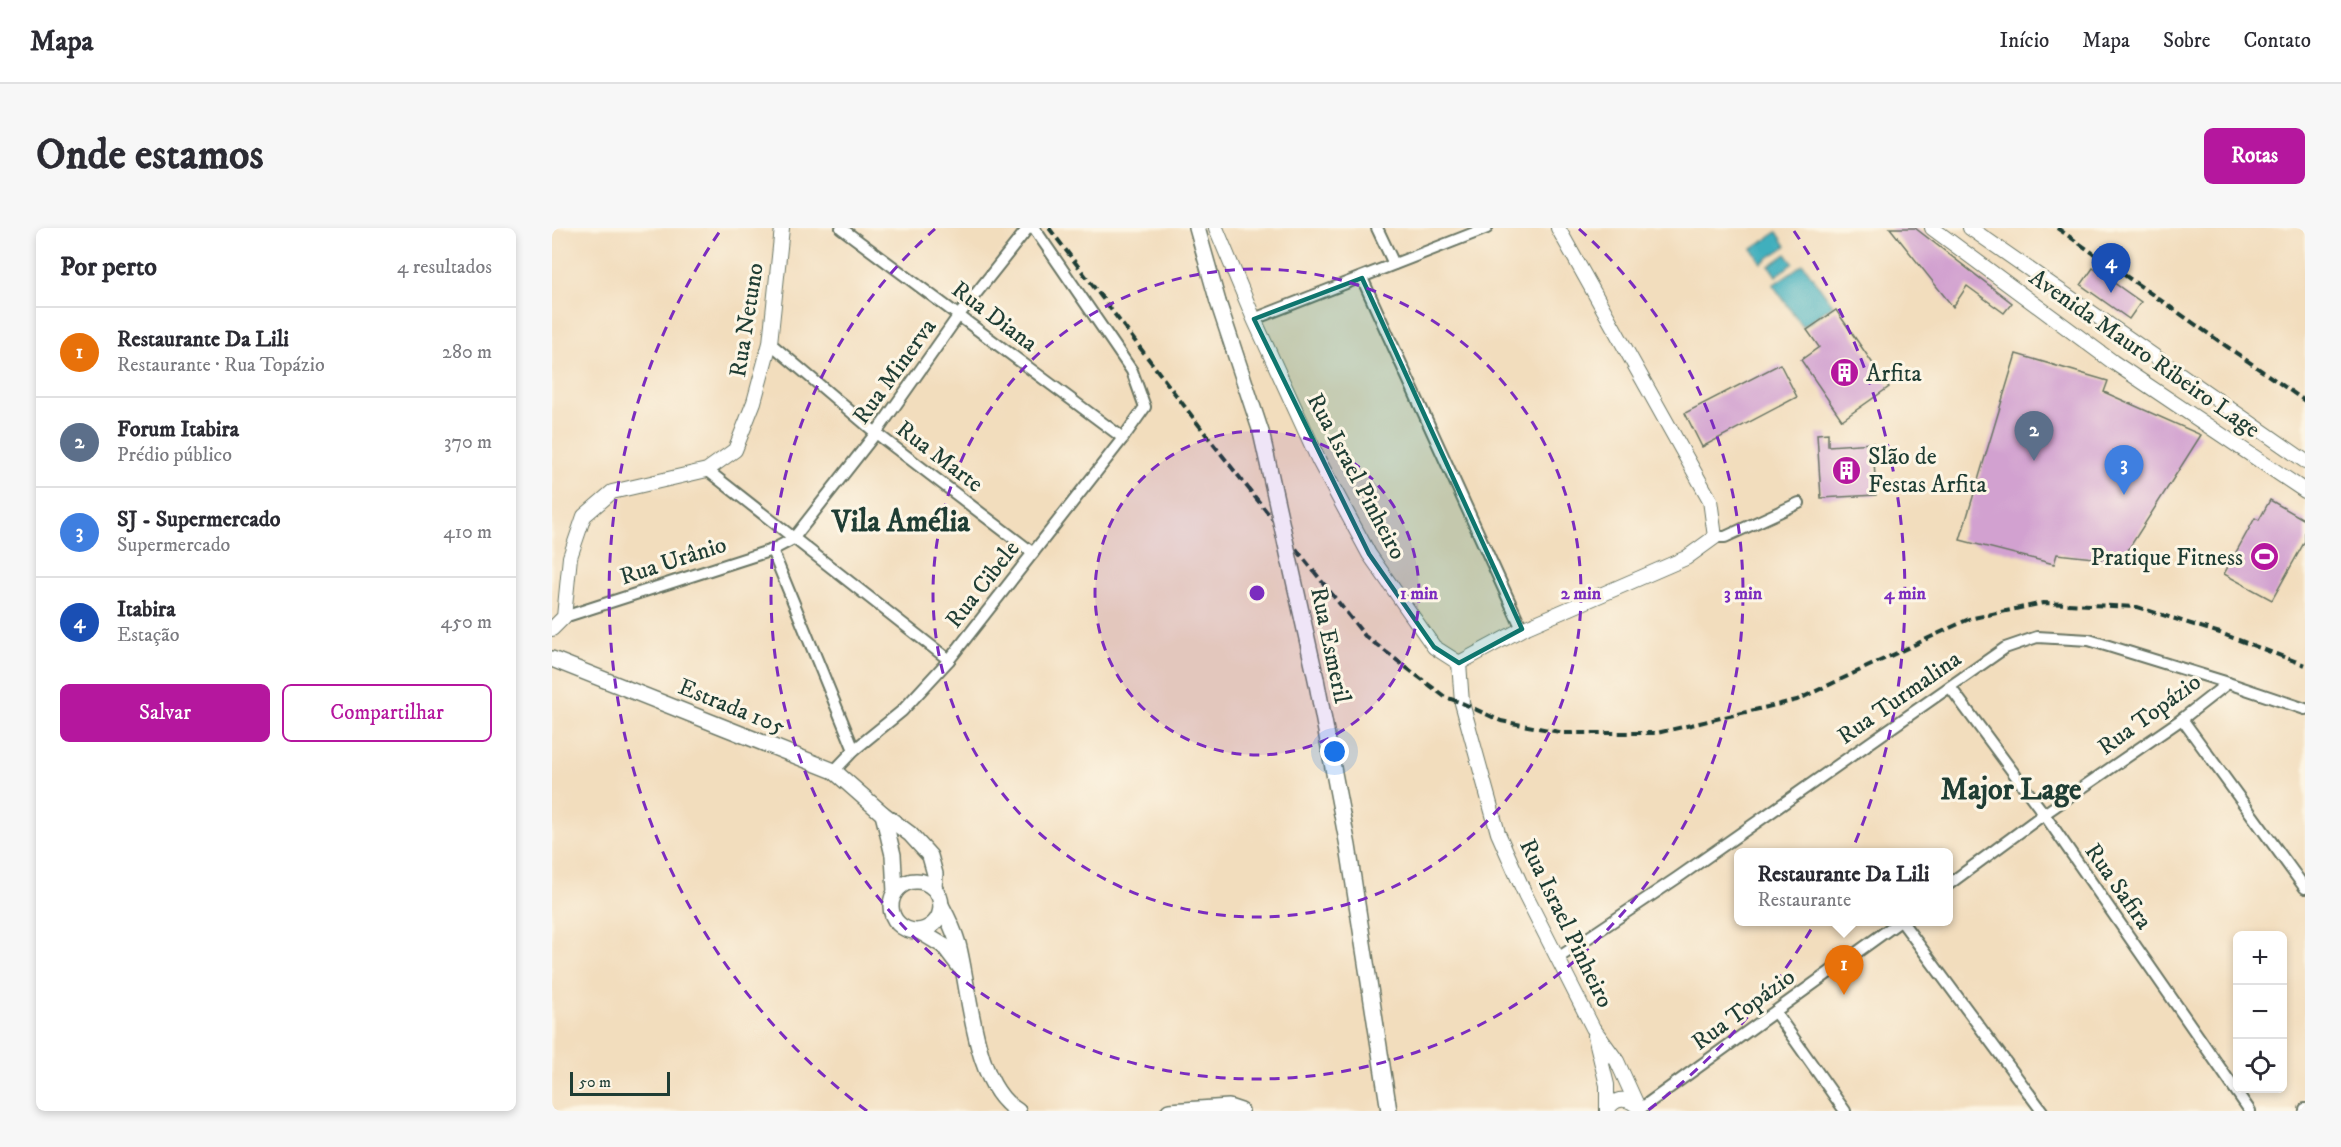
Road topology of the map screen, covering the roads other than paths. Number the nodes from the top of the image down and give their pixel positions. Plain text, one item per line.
1 (783, 228) edge
2 (841, 228) edge
3 (1028, 228) edge
4 (1034, 228) edge
5 (1197, 228) edge
6 (1216, 228) edge
7 (1377, 228) edge
8 (1487, 228) edge
9 (1557, 228) edge
10 (1932, 228) edge
11 (1970, 228) edge
12 (1394, 264) junction
13 (1362, 278) junction
14 (960, 315) junction
15 (1254, 319) junction
16 (770, 343) junction
17 (876, 433) junction
18 (1123, 438) junction
19 (2305, 461) edge
20 (707, 470) junction
21 (2305, 491) edge
22 (1799, 503) dead end
23 (1715, 537) junction
24 (794, 539) junction
25 (772, 550) junction
26 (1033, 553) junction
27 (564, 617) junction
28 (552, 629) edge
29 (1522, 629) junction
30 (552, 659) edge
31 (949, 660) junction
32 (1459, 663) junction
33 (2225, 682) junction
34 (1950, 687) junction
35 (2305, 710) edge
36 (2182, 718) junction
37 (854, 750) junction
38 (834, 771) junction
39 (883, 814) junction
40 (2044, 814) junction
41 (1953, 881) edge
42 (934, 888) junction
43 (2305, 888) edge
44 (895, 892) junction
45 (941, 905) junction
46 (1893, 926) edge
47 (1904, 926) edge
48 (919, 931) junction
49 (1558, 958) junction
50 (962, 969) junction
51 (1775, 1012) junction
52 (1593, 1028) junction
53 (1639, 1108) edge
54 (1018, 1111) edge
55 (1169, 1111) edge
56 (1241, 1111) edge
57 (1389, 1111) edge
58 (1607, 1111) edge
59 (1845, 1111) edge
60 (2042, 1111) edge
61 (2250, 1111) edge

1 - 16 street, Rua Netuno
2 - 14 street, Rua Diana
3 - 14 street, Rua Minerva
4 - 18 street, Rua Cibele
5 - 57 main road, Rua Esmeril, bridge
6 - 15 street, Rua Israel Pinheiro
7 - 12 street
8 - 12 street
9 - 23 street
10 - 21 street, Avenida Mauro Ribeiro Lage
11 - 19 street, Avenida Mauro Ribeiro Lage
12 - 13 street
13 - 15 street
13 - 29 street
14 - 17 street, Rua Minerva
14 - 18 street, Rua Diana
15 - 32 street, Rua Israel Pinheiro
16 - 17 street, Rua Marte
16 - 20 street, Rua Netuno
17 - 24 street, Rua Minerva
17 - 26 street, Rua Marte
18 - 26 street, Rua Cibele
20 - 24 street
20 - 27 street, Rua Netuno
22 - 23 street
23 - 29 street
24 - 25 street, Rua Urânio
24 - 31 street
25 - 27 street, Rua Urânio
25 - 37 street
26 - 31 street, Rua Cibele
27 - 28 street
29 - 32 street
30 - 38 main road, Estrada 105
31 - 37 street, Rua Cibele
32 - 49 street, Rua Israel Pinheiro
33 - 34 street, Rua Turmalina
33 - 35 street, Rua Turmalina
33 - 36 street, Rua Topázio
34 - 40 street, Rua Safira
34 - 49 street, Rua Turmalina
36 - 40 street, Rua Topázio
36 - 43 street
37 - 38 street, Rua Cibele
38 - 39 main road, Estrada 105
39 - 42 main road, Estrada 105
39 - 44 main road
40 - 41 street, Rua Topázio
40 - 61 street, Rua Safira
42 - 44 main road
42 - 45 main road
44 - 48 main road
45 - 48 main road
45 - 50 main road
46 - 51 street, Rua Topázio
47 - 60 street
48 - 50 main road
49 - 52 street, Rua Israel Pinheiro
50 - 54 main road
51 - 53 street, Rua Topázio
51 - 59 street
52 - 53 street, Rua Israel Pinheiro
52 - 58 street, Rua Israel Pinheiro
53 - 58 street
55 - 56 main road

